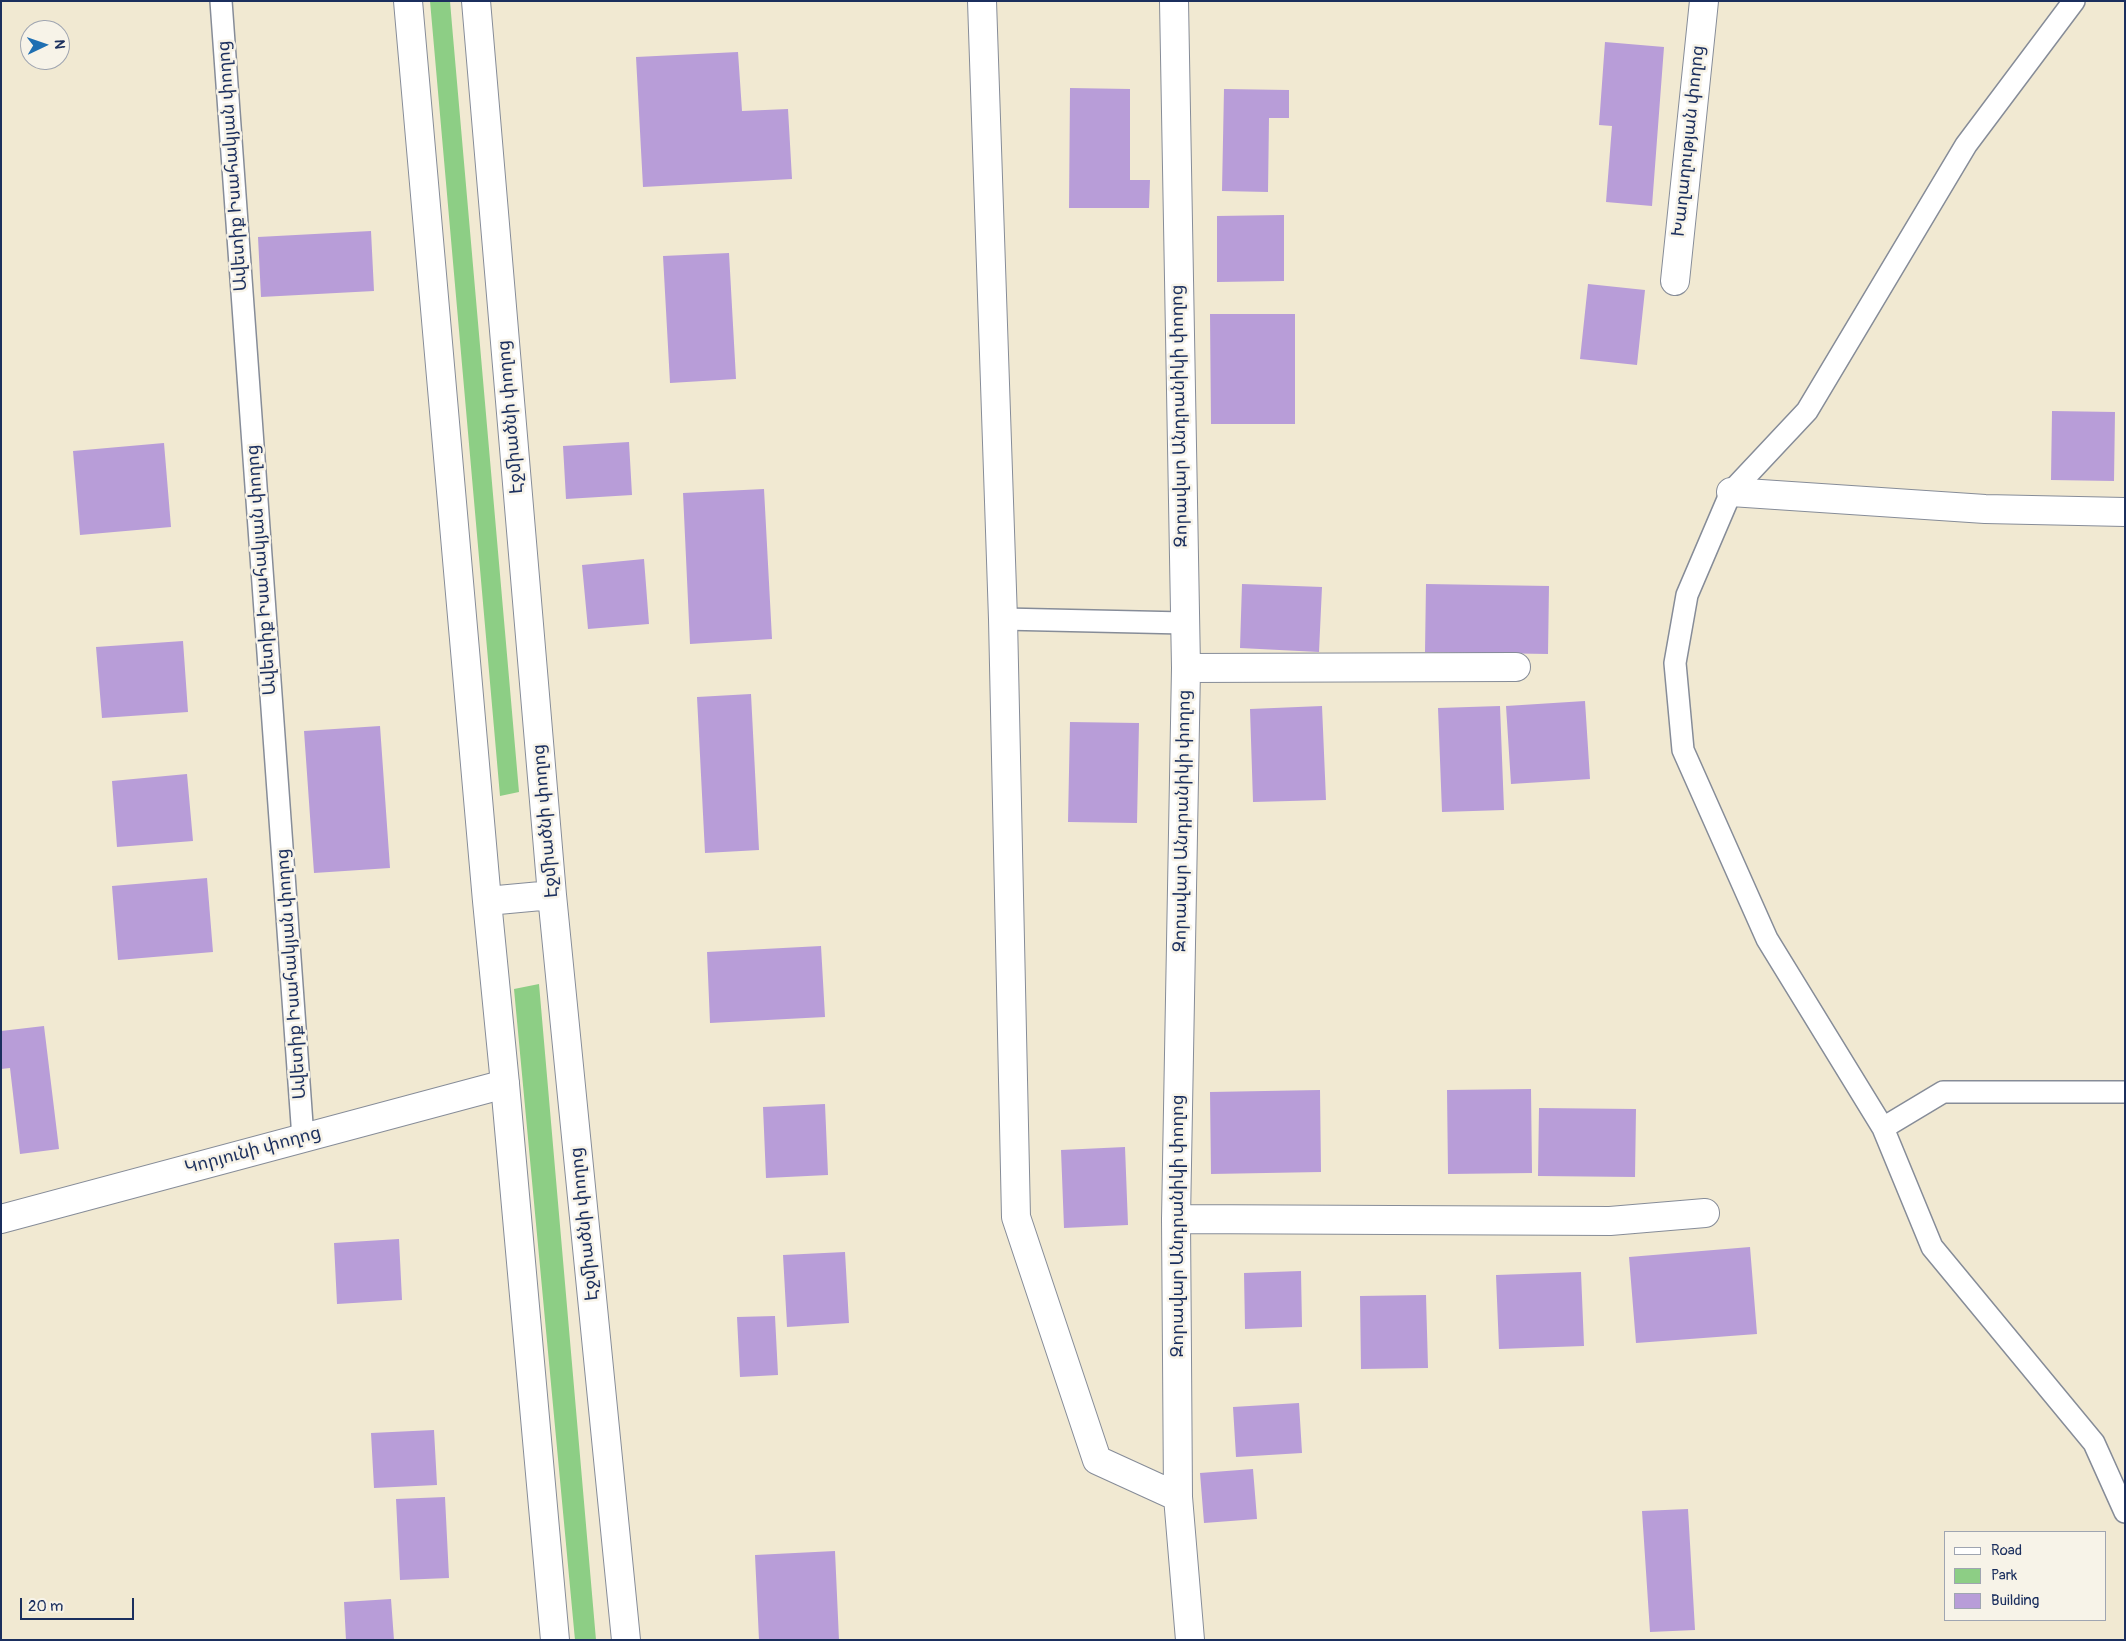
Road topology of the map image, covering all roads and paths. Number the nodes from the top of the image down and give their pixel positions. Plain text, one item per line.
1 (221, 1) edge
2 (408, 1) edge
3 (476, 1) edge
4 (982, 1) edge
5 (1174, 1) edge
6 (1704, 1) edge
7 (2074, 1) edge
8 (1675, 281) dead end
9 (1731, 492) junction
10 (2125, 512) edge
11 (1003, 619) junction
12 (1184, 623) junction
13 (1186, 668) junction
14 (1516, 668) dead end
15 (552, 896) junction
16 (487, 901) junction
17 (506, 1084) junction
18 (2125, 1092) edge
19 (1883, 1128) junction
20 (304, 1138) junction
21 (1705, 1213) dead end
22 (1, 1219) edge
23 (1176, 1219) junction
24 (1178, 1497) junction
25 (2125, 1512) edge
26 (555, 1640) edge
27 (626, 1640) edge
28 (1190, 1640) edge

1 - 20 lane, Ավետիք Իսահակյան փողոց
2 - 16 main road
3 - 15 main road, Էջմիածնի փողոց
4 - 11 main road
5 - 12 main road, Զորավար Անդրանիկի փողոց
6 - 8 main road, Խաղաղության փողոց
7 - 9 lane
9 - 10 main road
9 - 19 lane
11 - 12 lane
11 - 24 main road
12 - 13 main road, Զորավար Անդրանիկի փողոց
13 - 14 main road
13 - 23 main road, Զորավար Անդրանիկի փողոց
15 - 16 main road
15 - 27 main road, Էջմիածնի փողոց
16 - 17 main road
17 - 20 main road, Կորյունի փողոց
17 - 26 main road
18 - 19 lane
19 - 25 lane
20 - 22 main road, Կորյունի փողոց
21 - 23 main road
23 - 24 main road, Զորավար Անդրանիկի փողոց
24 - 28 main road, Զորավար Անդրանիկի փողոց

